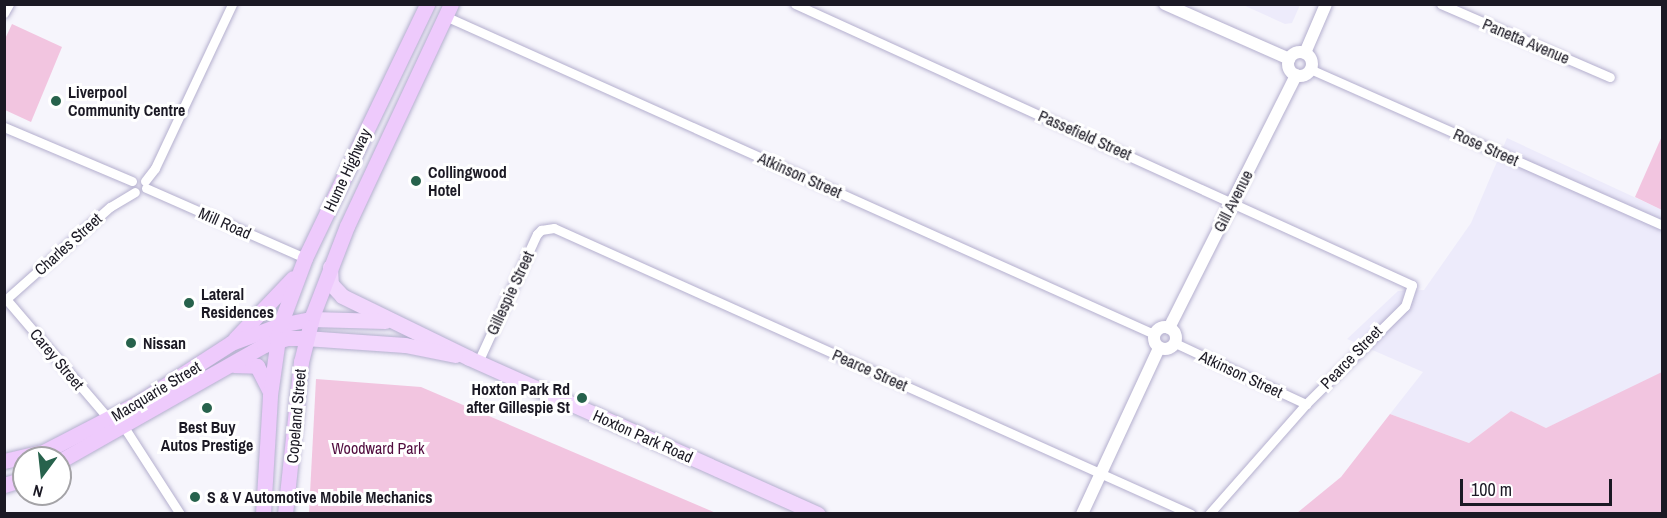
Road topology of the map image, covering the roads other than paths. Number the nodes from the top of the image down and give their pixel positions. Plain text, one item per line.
1 (9, 4) edge
2 (232, 4) edge
3 (427, 4) edge
4 (795, 4) edge
5 (1166, 4) edge
6 (1326, 4) edge
7 (1442, 4) edge
8 (448, 10) edge
9 (4, 13) edge
10 (1305, 53) junction
11 (1289, 59) junction
12 (1310, 69) junction
13 (1296, 75) junction
14 (1610, 77) dead end
15 (4, 127) edge
16 (132, 181) junction
17 (145, 185) junction
18 (135, 192) junction
19 (1233, 202) junction
20 (1662, 225) edge
21 (548, 228) joint
22 (303, 264) junction
23 (331, 264) junction
24 (1376, 266) joint
25 (5, 300) edge
26 (311, 319) junction
27 (280, 325) junction
28 (1169, 328) junction
29 (417, 330) junction
30 (1154, 334) junction
31 (305, 338) junction
32 (277, 340) junction
33 (231, 343) junction
34 (1175, 343) junction
35 (1160, 348) junction
36 (474, 360) junction
37 (225, 367) junction
38 (270, 395) junction
39 (1306, 404) junction
40 (109, 419) junction
41 (124, 427) junction
42 (68, 446) edge
43 (72, 448) edge
44 (1100, 474) junction
45 (180, 513) edge
46 (263, 513) edge
47 (285, 513) edge
48 (818, 513) edge
49 (1082, 513) edge
50 (1191, 513) edge
51 (1209, 513) edge

1 - 9 street
2 - 17 street
3 - 22 highway, Hume Highway
4 - 19 street, Passefield Street
5 - 11 street
6 - 10 street
7 - 14 street, Panetta Avenue
8 - 23 highway, Hume Highway
8 - 30 street, Atkinson Street
10 - 11 street
10 - 12 street
11 - 13 street
12 - 13 street
12 - 20 street, Rose Street
13 - 19 street, Gill Avenue
15 - 16 street
16 - 17 street, Mill Road
16 - 18 street
17 - 18 street, Charles Street
17 - 22 street, Mill Road
18 - 25 street, Charles Street
19 - 24 street, Passefield Street
19 - 28 street, Gill Avenue
21 - 36 street, Gillespie Street
21 - 44 street, Pearce Street
22 - 27 highway, Hume Highway
22 - 33 highway
23 - 26 highway, Hume Highway
23 - 29 main road, Hoxton Park Road
24 - 39 street, Pearce Street
25 - 40 street, Carey Street
26 - 27 highway, Macquarie Street
26 - 29 main road, Hoxton Park Road
26 - 31 highway, Copeland Street
27 - 32 highway, Hume Highway
27 - 33 highway, Macquarie Street
28 - 30 street
28 - 34 street
29 - 36 main road, Hoxton Park Road
30 - 35 street
31 - 32 highway
31 - 36 main road, Hoxton Park Road
31 - 47 highway, Copeland Street
32 - 37 highway, Macquarie Street
32 - 38 highway, Copeland Street
33 - 40 highway, Macquarie Street
34 - 35 street
34 - 39 street, Atkinson Street
35 - 44 street
36 - 48 main road, Hoxton Park Road
37 - 38 highway
37 - 41 highway, Macquarie Street
38 - 46 highway, Copeland Street
39 - 51 street, Pearce Street
40 - 42 highway, Macquarie Street
41 - 43 highway, Macquarie Street
41 - 45 street
44 - 49 street
44 - 50 street, Pearce Street

